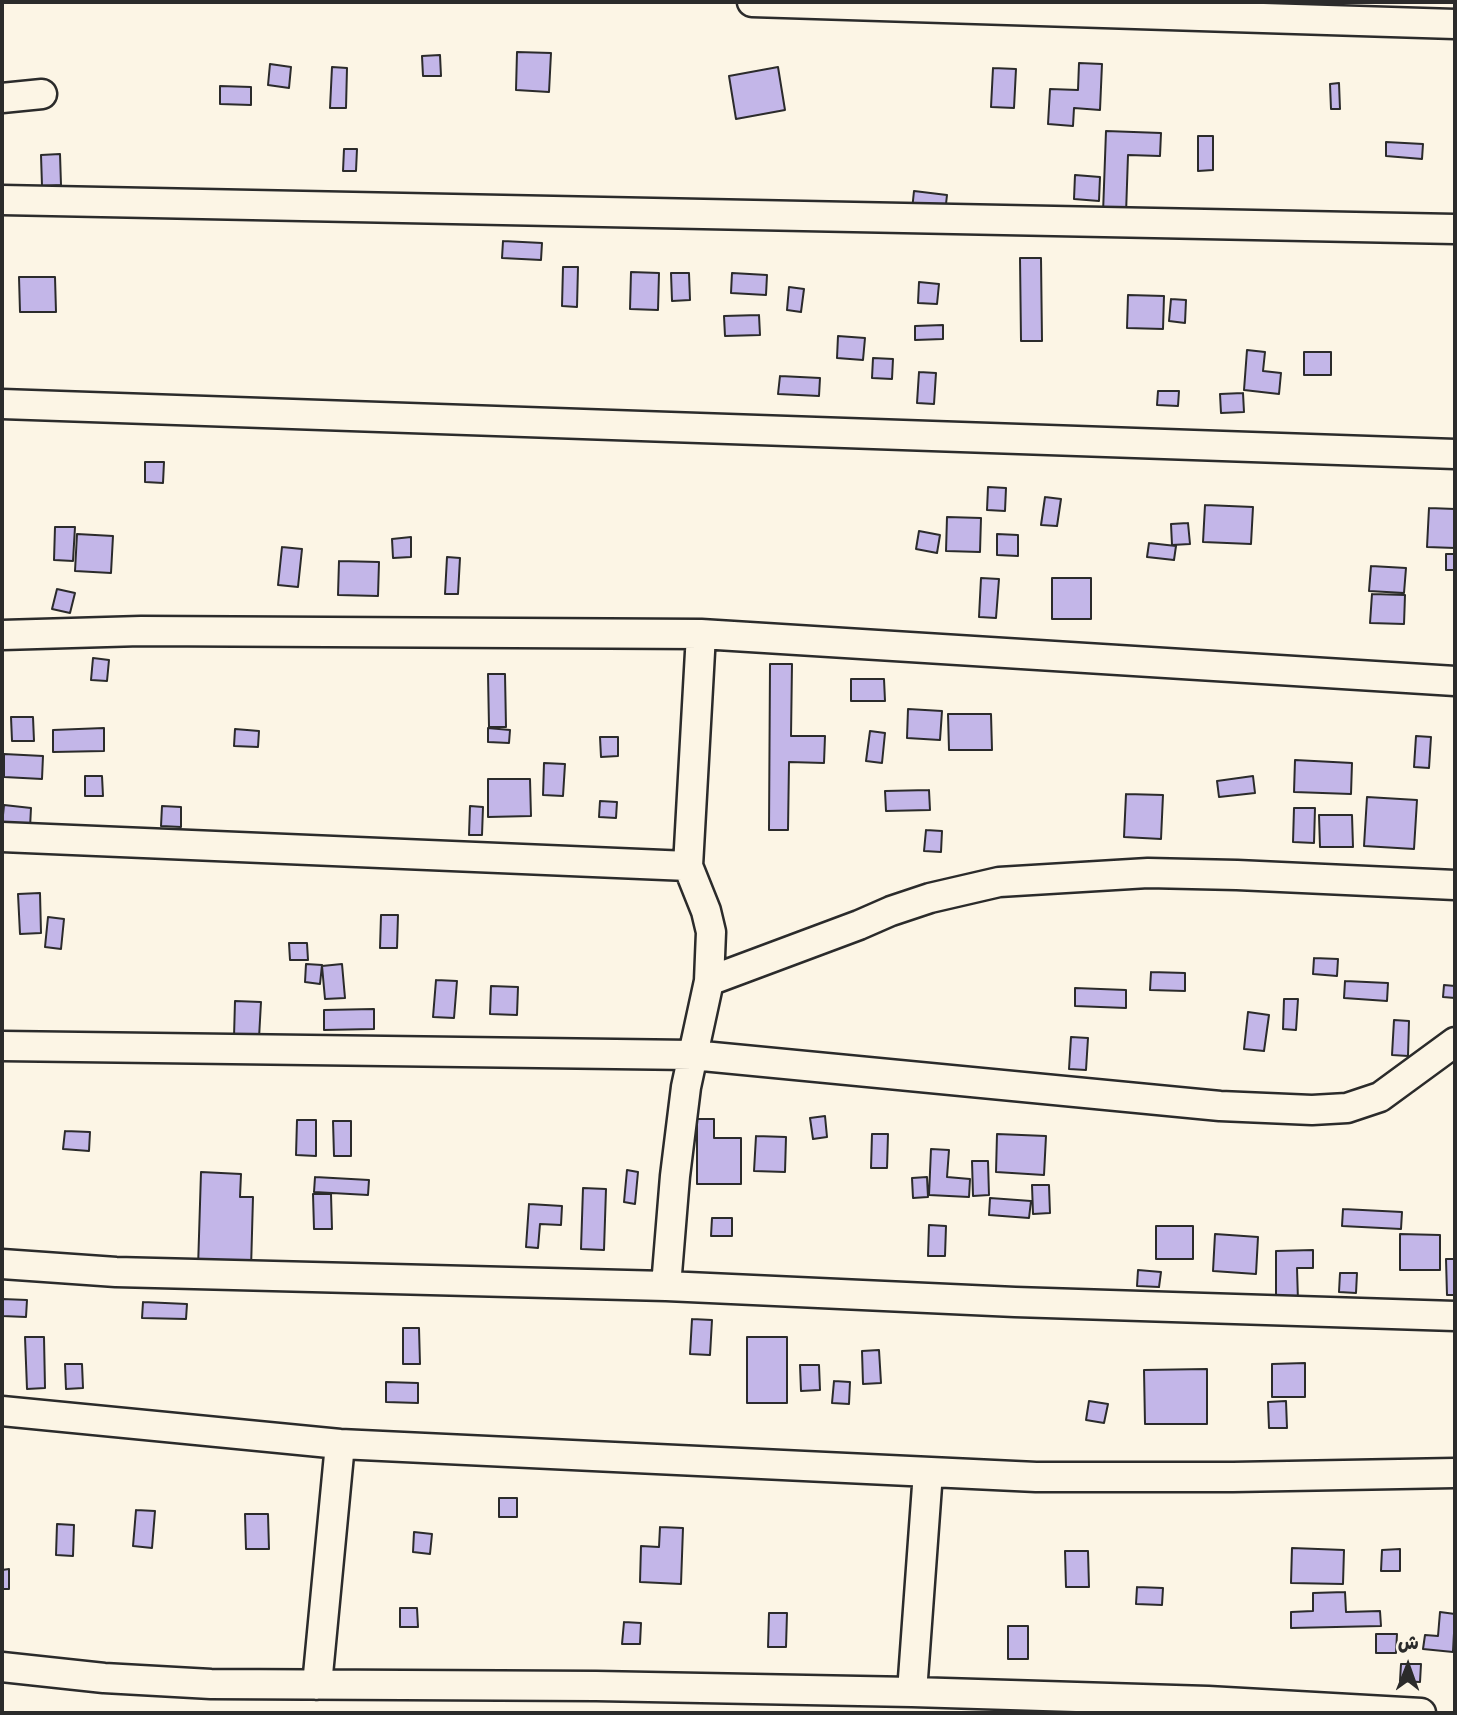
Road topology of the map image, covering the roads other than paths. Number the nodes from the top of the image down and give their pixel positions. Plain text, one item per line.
1 (752, 2) edge
2 (1455, 24) edge
3 (43, 94) dead end
4 (2, 98) edge
5 (2, 200) edge
6 (1455, 229) edge
7 (2, 404) edge
8 (1455, 454) edge
9 (701, 634) junction
10 (2, 635) edge
11 (1455, 681) edge
12 (2, 837) edge
13 (688, 866) junction
14 (1455, 885) edge
15 (709, 981) junction
16 (1455, 1042) edge
17 (2, 1046) edge
18 (692, 1055) junction
19 (2, 1264) edge
20 (666, 1286) junction
21 (1455, 1316) edge
22 (2, 1411) edge
23 (340, 1444) junction
24 (928, 1472) junction
25 (1455, 1472) edge
26 (2, 1667) edge
27 (317, 1685) junction
28 (912, 1692) junction
29 (1208, 1707) edge
30 (1421, 1713) edge

1 - 2 street
3 - 4 street
5 - 6 street
7 - 8 street
9 - 10 street
9 - 11 street
9 - 13 street
12 - 13 street
13 - 15 street
14 - 15 street
15 - 18 street
16 - 18 street
17 - 18 street
18 - 20 street
19 - 20 street
20 - 21 street
22 - 23 street
23 - 24 street
23 - 27 street
24 - 25 street
24 - 28 street
26 - 27 street
27 - 28 street
28 - 29 street
29 - 30 street

